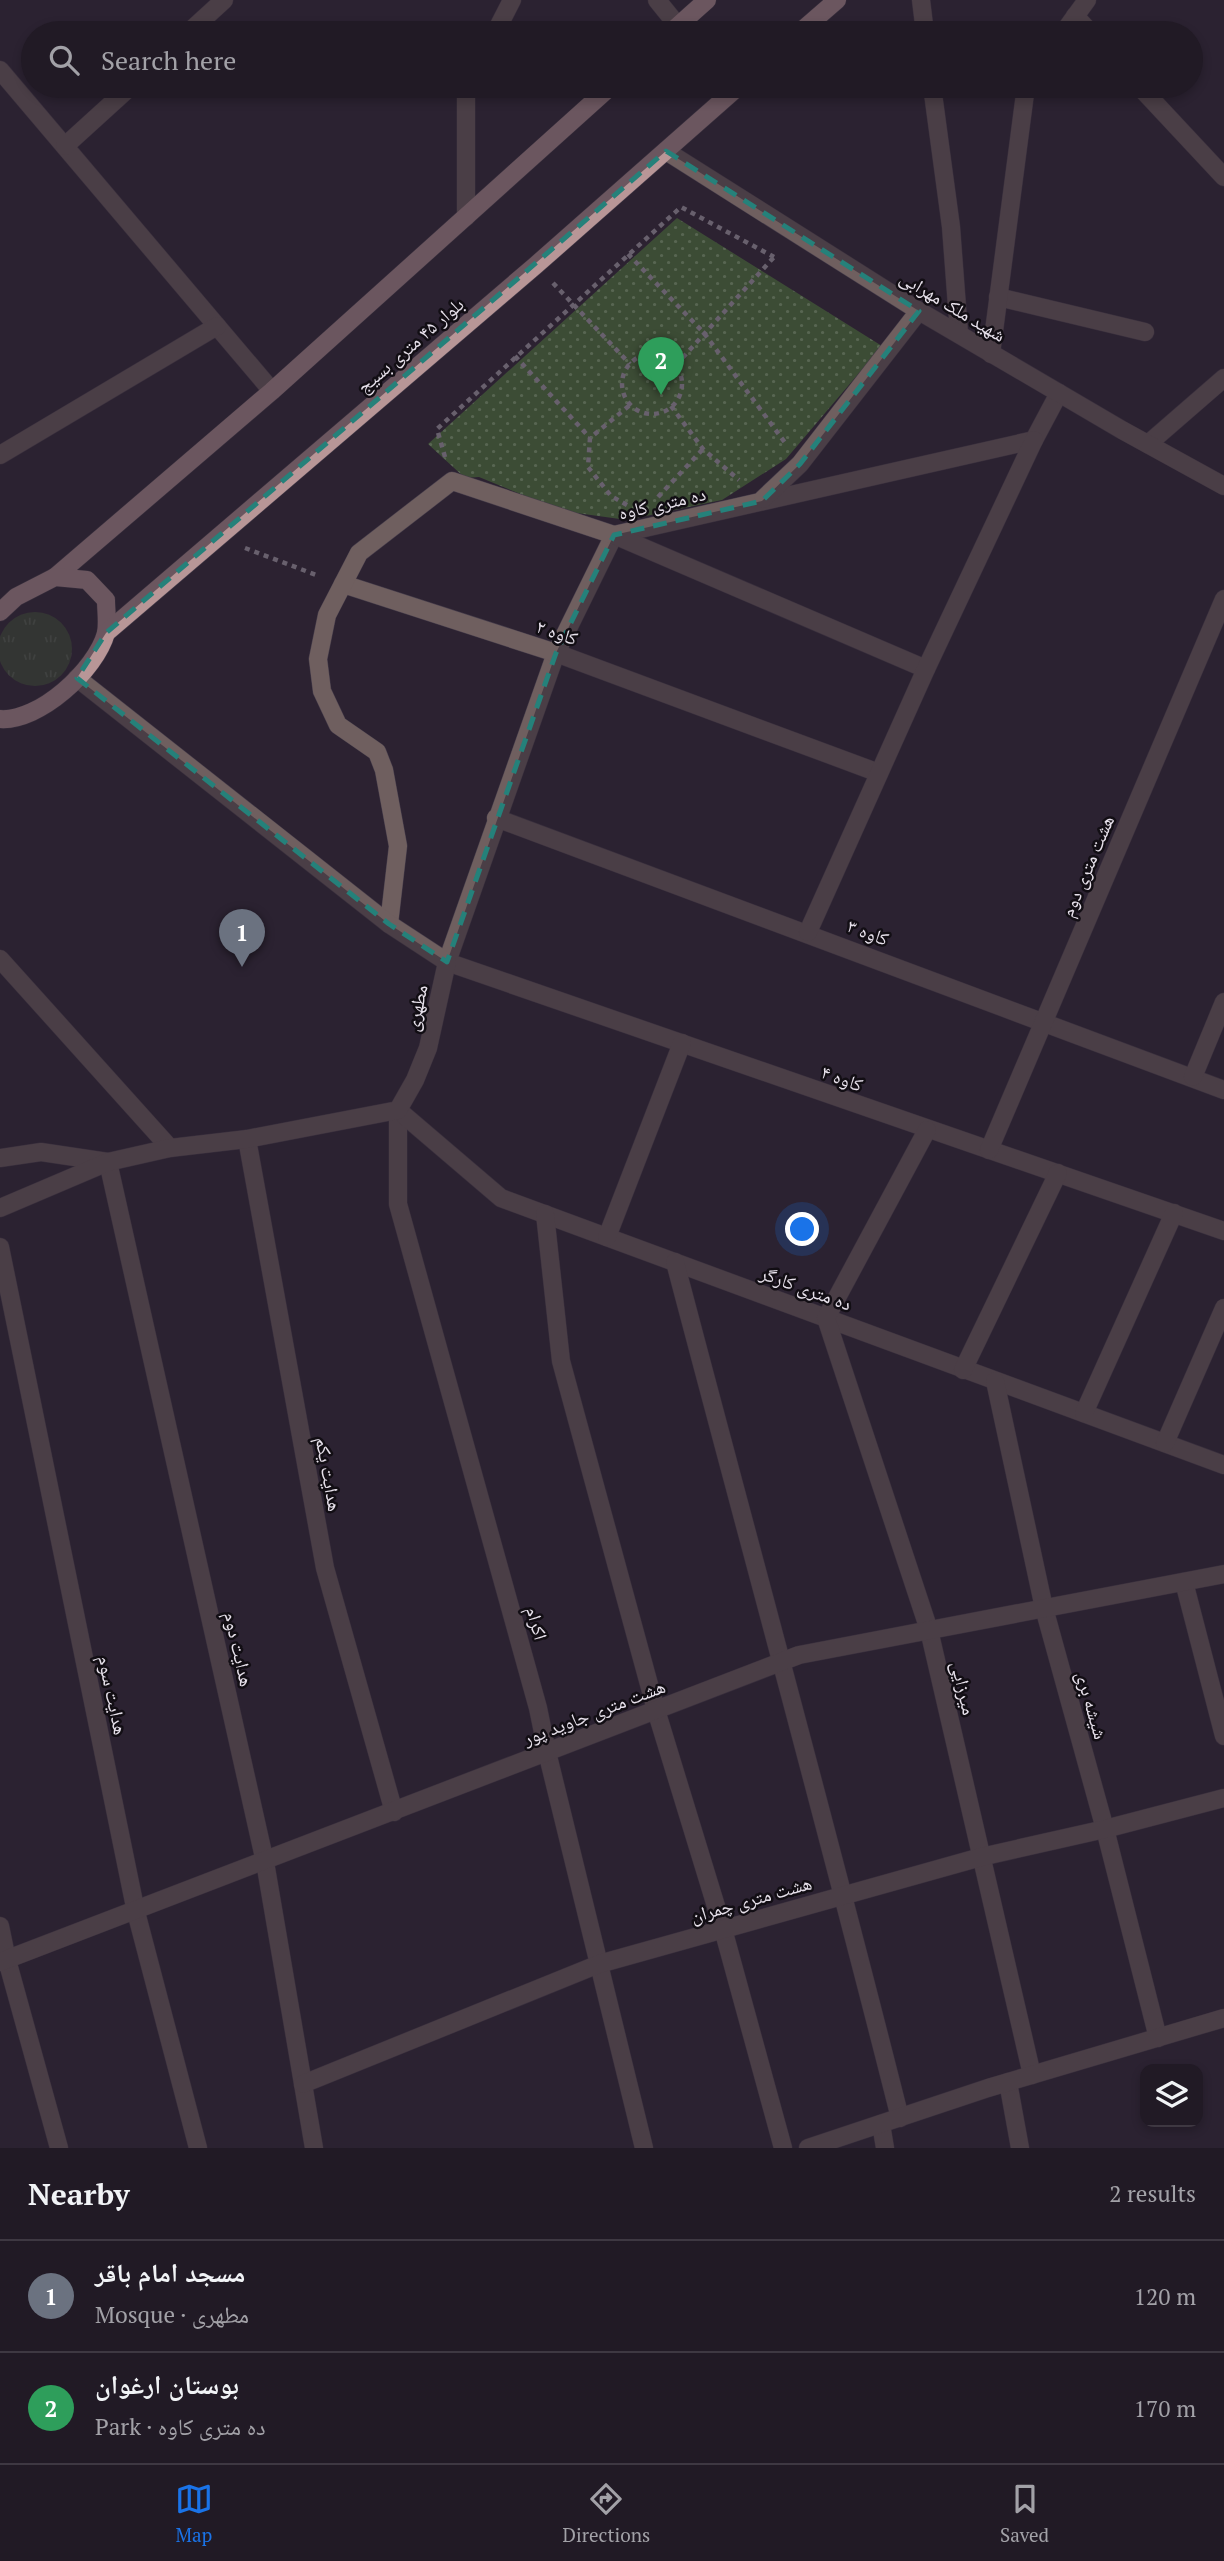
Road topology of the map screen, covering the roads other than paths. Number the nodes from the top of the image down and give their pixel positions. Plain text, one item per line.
1 (224, 0) edge
2 (512, 0) edge
3 (657, 0) edge
4 (707, 0) edge
5 (837, 0) edge
6 (921, 0) edge
7 (1087, 0) edge
8 (1075, 16) junction
9 (201, 21) edge
10 (501, 21) edge
11 (669, 21) edge
12 (683, 21) edge
13 (813, 21) edge
14 (924, 21) edge
15 (1071, 21) edge
16 (1080, 21) edge
17 (0, 70) edge
18 (21, 95) edge
19 (24, 98) edge
20 (118, 98) edge
21 (466, 98) edge
22 (598, 98) edge
23 (726, 98) edge
24 (934, 98) edge
25 (1024, 98) edge
26 (1150, 98) edge
27 (65, 146) junction
28 (666, 151) junction
29 (1224, 177) edge
30 (466, 217) junction
31 (998, 297) junction
32 (919, 311) junction
33 (217, 326) junction
34 (1145, 331) dead end
35 (959, 333) junction
36 (991, 354) junction
37 (1224, 378) edge
38 (272, 391) junction
39 (1059, 393) junction
40 (1034, 440) junction
41 (1148, 444) junction
42 (0, 455) edge
43 (1224, 486) edge
44 (762, 501) junction
45 (614, 536) junction
46 (55, 577) junction
47 (343, 584) junction
48 (1224, 599) edge
49 (0, 612) edge
50 (106, 633) junction
51 (556, 653) junction
52 (926, 669) junction
53 (77, 678) junction
54 (7, 720) edge
55 (0, 733) edge
56 (879, 773) junction
57 (496, 818) junction
58 (389, 924) junction
59 (808, 932) junction
60 (0, 959) edge
61 (447, 962) junction
62 (1224, 1002) edge
63 (1044, 1021) junction
64 (681, 1043) junction
65 (1193, 1077) junction
66 (1224, 1090) edge
67 (398, 1110) junction
68 (928, 1130) junction
69 (247, 1139) junction
70 (170, 1148) junction
71 (989, 1150) junction
72 (0, 1158) edge
73 (108, 1162) junction
74 (1058, 1173) junction
75 (0, 1208) edge
76 (1174, 1213) junction
77 (545, 1214) junction
78 (1224, 1231) edge
79 (607, 1237) junction
80 (0, 1247) edge
81 (675, 1262) junction
82 (1224, 1308) edge
83 (826, 1318) junction
84 (962, 1370) junction
85 (995, 1381) junction
86 (1084, 1413) junction
87 (1165, 1443) junction
88 (1224, 1465) edge
89 (1224, 1574) edge
90 (1184, 1582) junction
91 (1044, 1608) junction
92 (929, 1630) junction
93 (780, 1662) junction
94 (656, 1710) junction
95 (1224, 1736) edge
96 (547, 1752) junction
97 (1224, 1798) edge
98 (394, 1812) junction
99 (1105, 1829) junction
100 (981, 1857) junction
101 (265, 1862) junction
102 (844, 1894) junction
103 (136, 1912) junction
104 (0, 1926) edge
105 (723, 1929) junction
106 (3, 1961) edge
107 (598, 1964) junction
108 (1224, 2018) edge
109 (1158, 2038) junction
110 (1032, 2075) junction
111 (1008, 2082) junction
112 (303, 2084) junction
113 (900, 2118) junction
114 (881, 2124) junction
115 (59, 2148) edge
116 (198, 2148) edge
117 (314, 2148) edge
118 (644, 2148) edge
119 (783, 2148) edge
120 (808, 2148) edge
121 (885, 2148) edge
122 (1020, 2148) edge

1 - 9 street
2 - 10 street
3 - 11 street
4 - 12 main road
5 - 13 main road
6 - 14 street
7 - 8 street
8 - 15 street
8 - 16 street
17 - 18 street
19 - 27 street
20 - 27 street
21 - 30 street
22 - 30 main road
23 - 28 main road, بلوار ۴۵ متری بسیج
24 - 35 street
25 - 31 street
26 - 29 street
27 - 33 street
28 - 32 street, شهید ملک مهرابی
28 - 50 main road, بلوار ۴۵ متری بسیج
30 - 38 main road
31 - 34 street
31 - 36 street
32 - 35 street, شهید ملک مهرابی
32 - 44 street
33 - 38 street
33 - 42 street
35 - 36 street, شهید ملک مهرابی
36 - 39 street, شهید ملک مهرابی
37 - 41 street
38 - 46 main road
39 - 40 street
39 - 41 street, شهید ملک مهرابی
40 - 44 street, ده متری کاوه
40 - 52 street
41 - 43 street, شهید ملک مهرابی
44 - 45 street, ده متری کاوه
45 - 47 street
45 - 51 street, ده متری کاوه
45 - 52 street
46 - 49 main road
46 - 50 main road
47 - 51 street, کاوه ۲
47 - 58 street
48 - 63 street, هشت متری دوم
50 - 53 main road
51 - 56 street, کاوه ۲
51 - 57 street, ده متری کاوه
52 - 56 street
53 - 54 main road
53 - 58 street
54 - 55 main road
56 - 59 street
57 - 59 street, کاوه ۳
57 - 61 street, ده متری کاوه
58 - 61 street
59 - 63 street, کاوه ۳
60 - 70 street
61 - 64 street, کاوه ۴
61 - 67 street, مطهری
62 - 65 street
63 - 65 street, کاوه ۳
63 - 71 street, هشت متری دوم
64 - 68 street, کاوه ۴
64 - 79 street
65 - 66 street, کاوه ۳
67 - 69 street
67 - 77 street, ده متری کارگر
67 - 96 street, اکرام
68 - 71 street, کاوه ۴
68 - 83 street
69 - 70 street
69 - 98 street, هدایت یکم
70 - 73 street
71 - 74 street, کاوه ۴
72 - 73 street
73 - 75 street
73 - 101 street, هدایت دوم
74 - 76 street, کاوه ۴
74 - 84 street
76 - 78 street, کاوه ۴
76 - 86 street
77 - 79 street, ده متری کارگر
77 - 94 street
79 - 81 street, ده متری کارگر
80 - 103 street, هدایت سوم
81 - 83 street, ده متری کارگر
81 - 93 street
82 - 87 street
83 - 84 street, ده متری کارگر
83 - 92 street, میرزایی
84 - 85 street, ده متری کارگر
85 - 86 street, ده متری کارگر
85 - 91 street, شیشه بری
86 - 87 street, ده متری کارگر
87 - 88 street, ده متری کارگر
89 - 90 street, هشت متری جاوید پور
90 - 91 street, هشت متری جاوید پور
90 - 95 street
91 - 92 street, هشت متری جاوید پور
91 - 99 street, شیشه بری
92 - 93 street, هشت متری جاوید پور
92 - 100 street, میرزایی
93 - 94 street, هشت متری جاوید پور
93 - 102 street
94 - 96 street, هشت متری جاوید پور
94 - 105 street
96 - 98 street, هشت متری جاوید پور
96 - 107 street, اکرام
97 - 99 street, هشت متری چمران
98 - 101 street, هشت متری جاوید پور
99 - 100 street, هشت متری چمران
99 - 109 street, شیشه بری
100 - 102 street, هشت متری چمران
100 - 110 street, میرزایی
101 - 103 street, هشت متری جاوید پور
101 - 112 street, هدایت دوم
102 - 105 street, هشت متری چمران
102 - 113 street
103 - 106 street, هشت متری جاوید پور
103 - 116 street, هدایت سوم
104 - 106 street
105 - 107 street, هشت متری چمران
105 - 119 street
106 - 115 street
107 - 112 street, هشت متری چمران
107 - 118 street, اکرام
108 - 109 street
109 - 110 street
110 - 111 street
111 - 113 street
111 - 122 street
112 - 117 street, هدایت دوم
113 - 114 street
114 - 120 street
114 - 121 street

